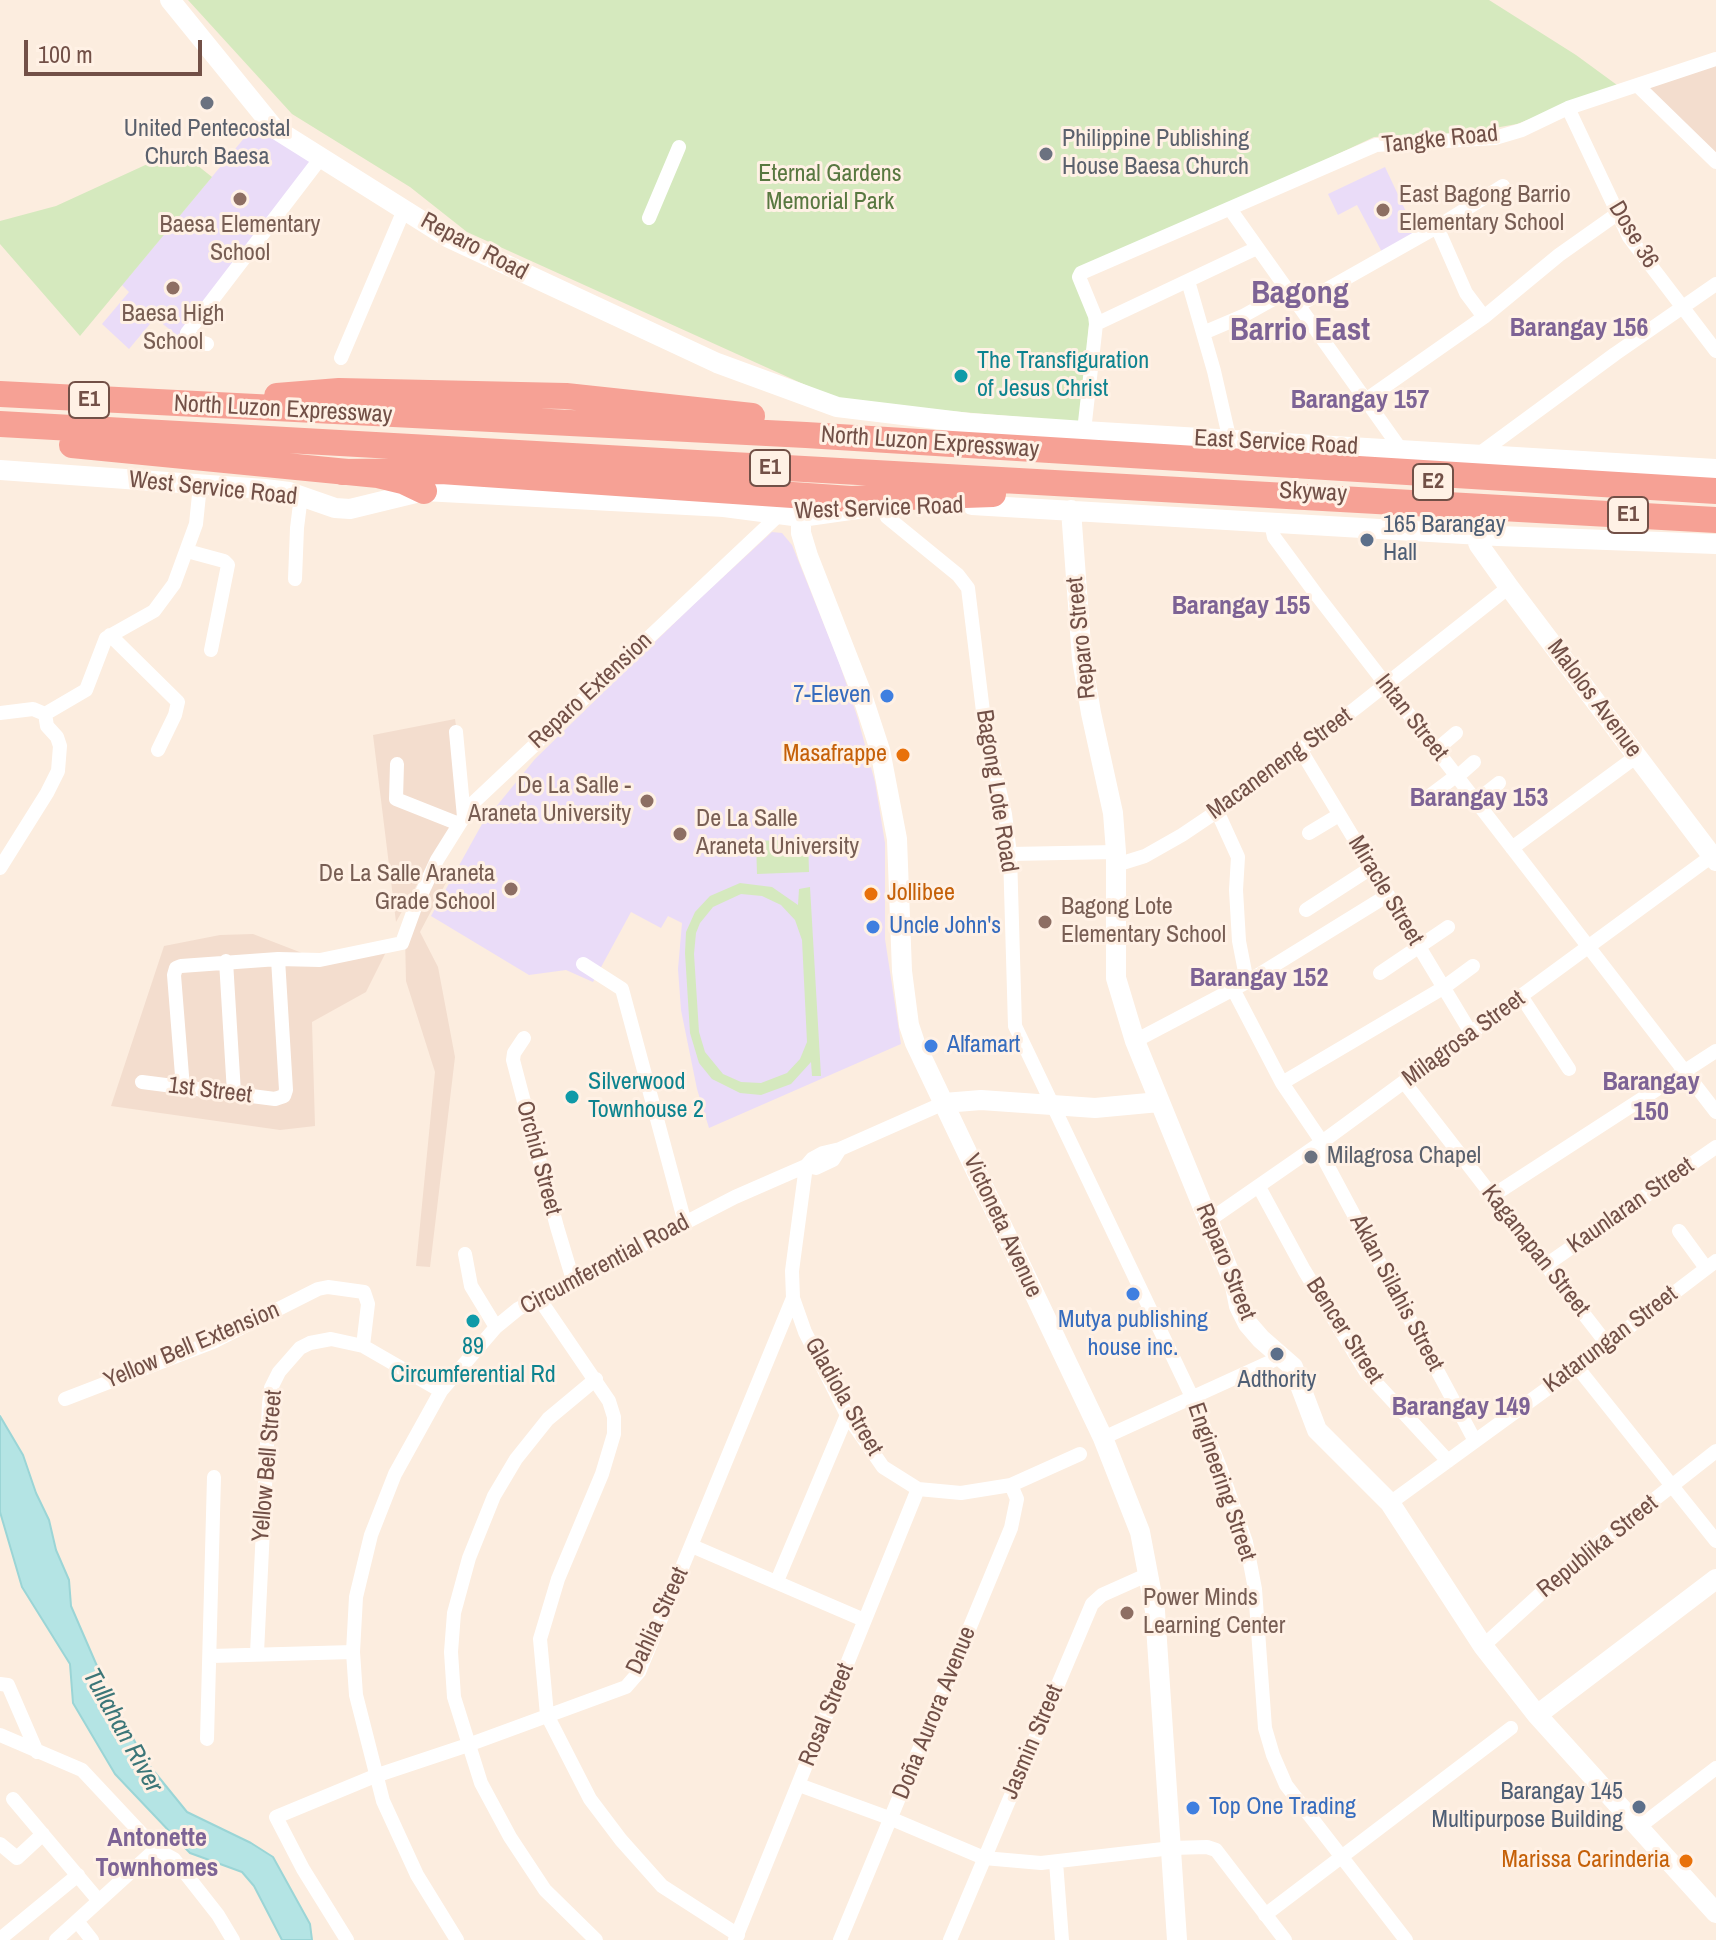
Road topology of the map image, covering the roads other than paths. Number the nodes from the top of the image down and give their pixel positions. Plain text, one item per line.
1 (170, 0) edge
2 (1716, 59) edge
3 (1638, 86) junction
4 (1568, 108) junction
5 (679, 147) dead end
6 (320, 159) junction
7 (1716, 162) edge
8 (1503, 186) dead end
9 (1230, 209) junction
10 (404, 210) junction
11 (1617, 214) junction
12 (649, 218) dead end
13 (1437, 227) junction
14 (1257, 248) junction
15 (1188, 281) junction
16 (1716, 284) edge
17 (1288, 291) junction
18 (1299, 305) junction
19 (1682, 308) junction
20 (1484, 317) junction
21 (1096, 324) junction
22 (1203, 333) junction
23 (207, 344) dead end
24 (1716, 351) edge
25 (341, 358) dead end
26 (0, 394) edge
27 (1367, 399) junction
28 (177, 405) junction
29 (837, 407) joint
30 (0, 424) edge
31 (1084, 431) junction
32 (0, 437) edge
33 (1230, 441) junction
34 (1402, 451) junction
35 (1479, 454) junction
36 (1716, 469) edge
37 (0, 470) edge
38 (1149, 475) junction
39 (432, 481) junction
40 (200, 485) junction
41 (1716, 491) edge
42 (301, 496) junction
43 (1716, 497) edge
44 (882, 507) junction
45 (1071, 510) junction
46 (792, 514) junction
47 (1716, 517) edge
48 (1271, 523) junction
49 (1475, 535) junction
50 (1716, 544) edge
51 (187, 551) junction
52 (295, 579) dead end
53 (1509, 587) junction
54 (110, 635) junction
55 (211, 650) dead end
56 (1386, 685) junction
57 (0, 713) edge
58 (45, 714) junction
59 (456, 732) dead end
60 (1456, 733) dead end
61 (1300, 749) junction
62 (158, 750) dead end
63 (1436, 750) junction
64 (1637, 756) junction
65 (1474, 762) dead end
66 (397, 764) dead end
67 (1457, 776) junction
68 (1499, 783) dead end
69 (1424, 800) dead end
70 (1476, 801) junction
71 (1217, 811) junction
72 (1339, 815) junction
73 (462, 820) junction
74 (1309, 833) dead end
75 (1512, 848) junction
76 (1010, 854) junction
77 (1715, 856) edge
78 (1116, 859) junction
79 (0, 868) edge
80 (1371, 868) junction
81 (1388, 895) junction
82 (1306, 910) dead end
83 (1448, 927) dead end
84 (1418, 946) junction
85 (1588, 947) junction
86 (278, 959) junction
87 (226, 961) junction
88 (583, 964) dead end
89 (1473, 966) dead end
90 (1380, 973) dead end
91 (1240, 986) junction
92 (1443, 988) junction
93 (1521, 996) junction
94 (1471, 1033) junction
95 (524, 1038) dead end
96 (1135, 1041) junction
97 (1716, 1051) edge
98 (1569, 1069) dead end
99 (1686, 1072) junction
100 (142, 1082) dead end
101 (1404, 1082) junction
102 (1282, 1083) junction
103 (183, 1088) junction
104 (234, 1093) junction
105 (1159, 1102) junction
106 (944, 1103) junction
107 (1052, 1106) junction
108 (1716, 1112) edge
109 (1319, 1144) junction
110 (1716, 1147) edge
111 (806, 1166) junction
112 (1259, 1187) junction
113 (1492, 1196) junction
114 (1208, 1221) junction
115 (685, 1223) junction
116 (1679, 1231) dead end
117 (465, 1254) dead end
118 (1546, 1265) junction
119 (1711, 1265) edge
120 (573, 1280) junction
121 (538, 1297) junction
122 (793, 1298) junction
123 (496, 1327) junction
124 (1607, 1344) junction
125 (363, 1346) junction
126 (1278, 1358) junction
127 (1577, 1367) junction
128 (596, 1379) junction
129 (441, 1391) junction
130 (1192, 1397) junction
131 (65, 1399) dead end
132 (847, 1415) junction
133 (1103, 1438) junction
134 (1475, 1441) junction
135 (1716, 1451) edge
136 (1080, 1454) dead end
137 (1448, 1461) junction
138 (214, 1477) dead end
139 (1011, 1485) junction
140 (1672, 1486) junction
141 (918, 1489) junction
142 (1390, 1503) junction
143 (1716, 1541) edge
144 (692, 1546) junction
145 (1149, 1574) junction
146 (1716, 1579) edge
147 (777, 1581) junction
148 (864, 1620) junction
149 (1483, 1646) junction
150 (353, 1652) junction
151 (257, 1653) junction
152 (211, 1656) junction
153 (0, 1684) edge
154 (547, 1715) junction
155 (1537, 1715) junction
156 (1511, 1728) dead end
157 (0, 1735) edge
158 (207, 1739) dead end
159 (468, 1745) junction
160 (37, 1752) junction
161 (1716, 1768) edge
162 (375, 1776) junction
163 (799, 1785) junction
164 (13, 1799) dead end
165 (892, 1819) junction
166 (1639, 1827) junction
167 (43, 1834) junction
168 (0, 1844) edge
169 (1172, 1848) junction
170 (156, 1849) junction
171 (984, 1858) junction
172 (1341, 1858) junction
173 (1056, 1862) junction
174 (78, 1875) junction
175 (99, 1901) junction
176 (1716, 1913) edge
177 (1265, 1915) junction
178 (77, 1921) junction
179 (737, 1937) edge
180 (0, 1939) edge
181 (56, 1940) edge
182 (92, 1940) edge
183 (233, 1940) edge
184 (347, 1940) edge
185 (457, 1940) edge
186 (596, 1940) edge
187 (840, 1940) edge
188 (950, 1940) edge
189 (1062, 1940) edge
190 (1177, 1940) edge
191 (1285, 1940) edge
192 (1406, 1940) edge

1 - 6 street, Reparo Road
2 - 3 street, Tangke Road
3 - 4 street, Tangke Road
3 - 7 street
4 - 9 street, Tangke Road
4 - 11 street, Dose 36
5 - 12 street
6 - 10 street, Reparo Road
6 - 23 street
8 - 13 street
9 - 14 street
9 - 21 street, Tangke Road
10 - 25 street
10 - 29 street, Reparo Road
11 - 19 street, Dose 36
11 - 20 street
13 - 18 street
13 - 20 street
14 - 15 street
14 - 17 street
15 - 21 street
15 - 22 street
16 - 19 street
17 - 18 street
17 - 22 street
18 - 27 street
19 - 24 street, Dose 36
19 - 35 street
20 - 27 street
21 - 31 street
22 - 33 street
26 - 28 highway, North Luzon Expressway / E1
27 - 34 street
28 - 38 highway
28 - 41 highway, North Luzon Expressway / E1
29 - 31 street, East Service Road
30 - 47 highway, North Luzon Expressway / E1
31 - 33 street, East Service Road
32 - 39 highway
33 - 34 street, East Service Road
34 - 35 street, East Service Road
35 - 36 street, East Service Road
37 - 40 street, West Service Road
38 - 39 highway
38 - 43 highway, Skyway / E2
38 - 47 highway, Skyway / E2
39 - 42 street, West Service Road
39 - 46 street, West Service Road
40 - 42 street, West Service Road
40 - 51 street
42 - 52 street
44 - 45 street, West Service Road
44 - 46 street, West Service Road
44 - 76 street, Bagong Lote Road
45 - 48 street, West Service Road
45 - 78 street, Reparo Street
46 - 73 street, Reparo Extension
46 - 106 street, Victoneta Avenue
48 - 49 street, West Service Road
48 - 56 street, Intan Street
49 - 50 street, West Service Road
49 - 53 street, Malolos Avenue
51 - 54 street
51 - 55 street
53 - 56 street, Macaneneng Street
53 - 64 street, Malolos Avenue
54 - 58 street
54 - 62 street
56 - 61 street, Macaneneng Street
56 - 63 street, Intan Street
57 - 58 street
58 - 79 street
59 - 73 street
60 - 63 street
61 - 71 street, Macaneneng Street
61 - 72 street, Miracle Street
63 - 67 street, Intan Street
64 - 75 street
64 - 77 street, Malolos Avenue
65 - 67 street
66 - 73 street
67 - 69 street
67 - 70 street, Intan Street
68 - 70 street
70 - 75 street, Intan Street
71 - 78 street, Macaneneng Street
71 - 91 street, Aklan Silahis Street
72 - 74 street
72 - 80 street, Miracle Street
73 - 86 street, Reparo Extension
75 - 85 street, Intan Street
76 - 78 street, Macaneneng Street
76 - 107 street, Bagong Lote Road
77 - 85 street, Milagrosa Street
78 - 96 street, Reparo Street
80 - 81 street, Miracle Street
80 - 82 street
81 - 84 street, Miracle Street
81 - 91 street
83 - 84 street
84 - 90 street
84 - 92 street, Miracle Street
85 - 93 street, Milagrosa Street
85 - 99 street, Intan Street
86 - 87 street, Reparo Extension
86 - 104 street, 1st Street
87 - 103 street, Reparo Extension
87 - 104 street
88 - 115 street
89 - 92 street
91 - 96 street
91 - 102 street, Aklan Silahis Street
92 - 94 street, Miracle Street
92 - 102 street
93 - 94 street, Milagrosa Street
93 - 98 street
94 - 101 street, Milagrosa Street
95 - 120 street, Orchid Street
96 - 105 street, Reparo Street
97 - 99 street
99 - 108 street, Intan Street
99 - 113 street
100 - 103 street, 1st Street
101 - 109 street, Milagrosa Street
101 - 113 street, Kaganapan Street
102 - 109 street, Aklan Silahis Street
103 - 104 street, 1st Street
105 - 107 street, Circumferential Road
105 - 114 street, Reparo Street
106 - 107 street, Circumferential Road
106 - 111 street, Circumferential Road
106 - 133 street, Victoneta Avenue
107 - 130 street, Engineering Street
109 - 112 street, Milagrosa Street
109 - 134 street, Aklan Silahis Street
110 - 118 street, Kaunlaran Street
111 - 115 street, Circumferential Road
111 - 122 street, Gladiola Street
112 - 114 street, Milagrosa Street
112 - 137 street, Bencer Street
113 - 118 street, Kaganapan Street
114 - 126 street, Reparo Street
115 - 120 street, Circumferential Road
116 - 119 street
117 - 123 street
118 - 124 street, Kaganapan Street
119 - 124 street, Katarungan Street
120 - 121 street, Circumferential Road
121 - 123 street, Circumferential Road
121 - 128 street
122 - 132 street, Gladiola Street
122 - 144 street, Dahlia Street
123 - 129 street, Circumferential Road
124 - 127 street, Katarungan Street
125 - 129 street, Yellow Bell Street
125 - 131 street, Yellow Bell Extension
125 - 151 street, Yellow Bell Street
126 - 130 street
126 - 142 street, Reparo Street
127 - 134 street, Katarungan Street
127 - 140 street
128 - 154 street
128 - 159 street
129 - 150 street, Circumferential Road
130 - 133 street
130 - 172 street, Engineering Street
132 - 141 street, Gladiola Street
132 - 147 street
133 - 145 street, Victoneta Avenue
134 - 137 street, Katarungan Street
135 - 140 street, Republika Street
136 - 139 street, Gladiola Street
137 - 142 street, Katarungan Street
138 - 152 street
139 - 141 street, Gladiola Street
139 - 165 street, Doña Aurora Avenue
140 - 143 street
140 - 149 street, Republika Street
141 - 148 street, Rosal Street
142 - 149 street, Reparo Street
144 - 147 street
144 - 154 street, Dahlia Street
145 - 169 street, Victoneta Avenue
145 - 171 street, Jasmin Street
146 - 155 street
147 - 148 street
148 - 163 street, Rosal Street
149 - 155 street, Reparo Street
150 - 151 street
150 - 162 street, Circumferential Road
151 - 152 street
152 - 158 street
153 - 160 street
154 - 159 street, Dahlia Street
154 - 179 street
155 - 166 street, Reparo Street
156 - 172 street
157 - 160 street
159 - 162 street, Dahlia Street
159 - 186 street
160 - 170 street
161 - 166 street
162 - 184 street, Dahlia Street
162 - 185 street, Circumferential Road
163 - 165 street
163 - 179 street, Rosal Street
164 - 167 street
165 - 171 street
165 - 187 street, Doña Aurora Avenue
166 - 176 street, Reparo Street
167 - 168 street
167 - 174 street
169 - 173 street
169 - 177 street
169 - 190 street, Victoneta Avenue
170 - 175 street
170 - 183 street
171 - 173 street
171 - 188 street, Jasmin Street
172 - 177 street
172 - 192 street, Engineering Street
173 - 189 street
174 - 175 street
174 - 180 street
175 - 178 street
177 - 191 street
178 - 181 street
178 - 182 street

